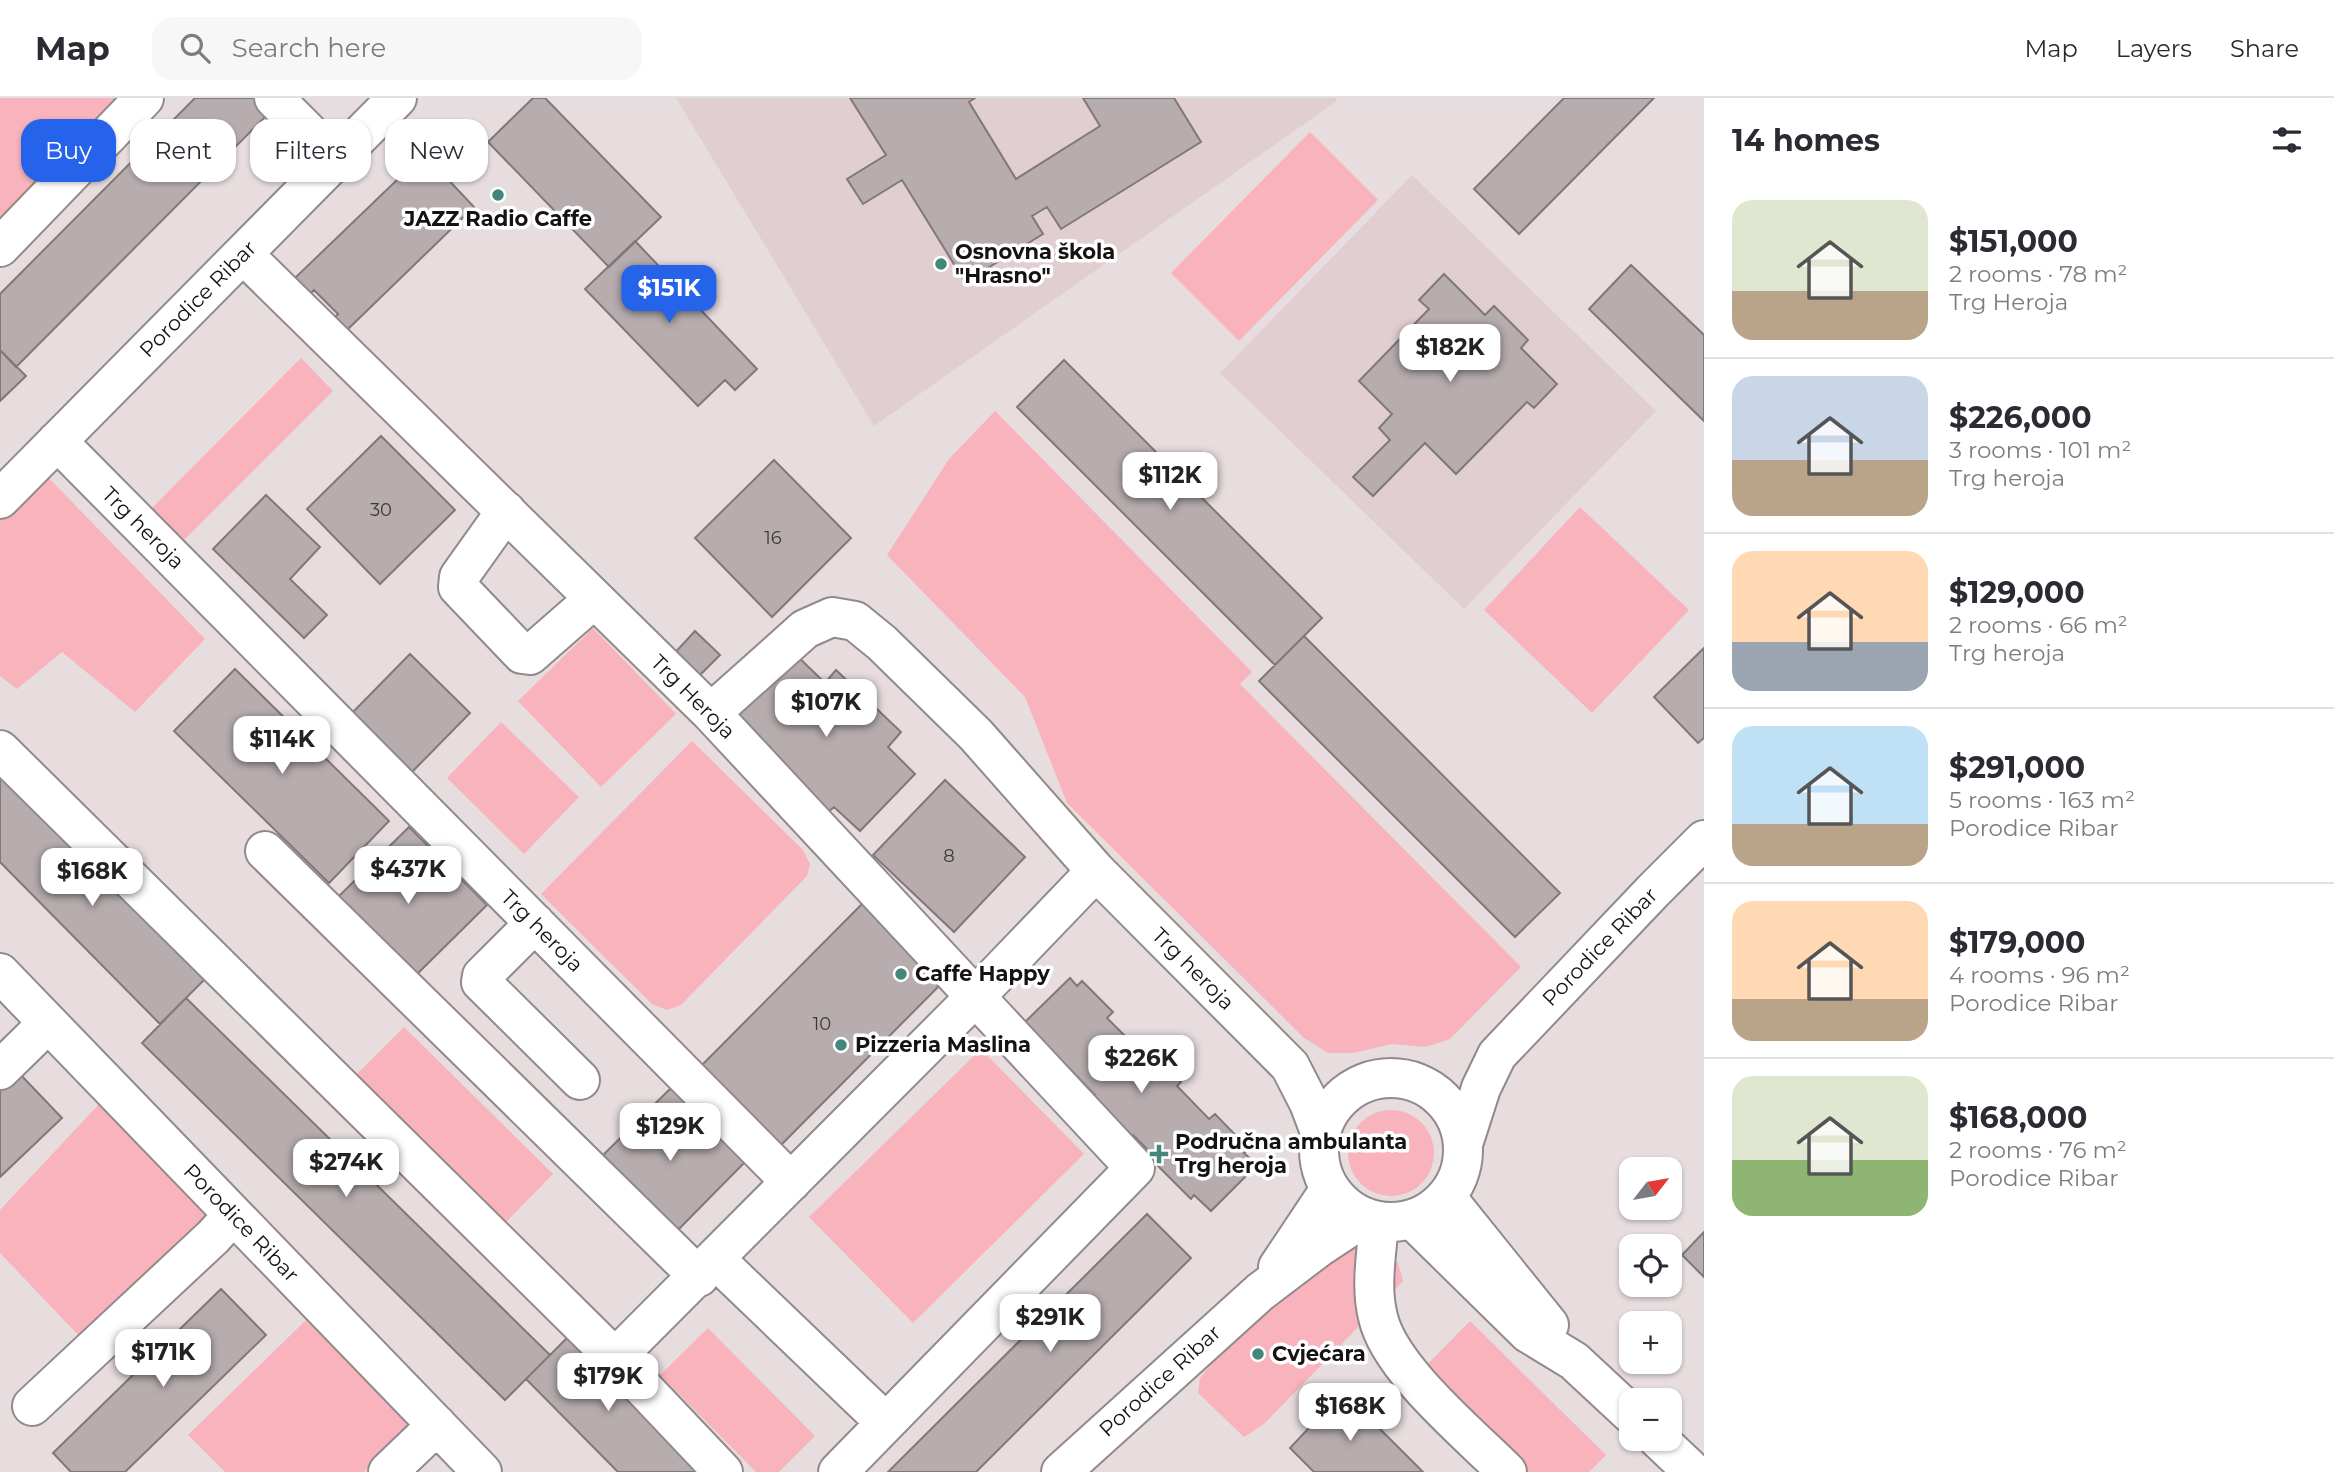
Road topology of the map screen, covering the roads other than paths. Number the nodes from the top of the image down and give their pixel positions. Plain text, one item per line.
1 (144, 98) edge
2 (274, 98) edge
3 (397, 98) edge
4 (295, 119) edge
5 (371, 124) edge
6 (314, 182) edge
7 (0, 247) edge
8 (243, 254) junction
9 (57, 441) junction
10 (0, 499) edge
11 (506, 511) junction
12 (594, 599) junction
13 (710, 713) junction
14 (0, 750) edge
15 (1704, 841) edge
16 (265, 851) dead end
17 (1096, 871) junction
18 (535, 923) junction
19 (0, 974) edge
20 (975, 997) junction
21 (48, 1023) junction
22 (1497, 1055) junction
23 (1290, 1066) junction
24 (0, 1070) edge
25 (580, 1080) dead end
26 (1425, 1086) junction
27 (1345, 1094) junction
28 (1321, 1132) junction
29 (1464, 1141) junction
30 (791, 1182) junction
31 (1330, 1189) junction
32 (1446, 1197) junction
33 (233, 1215) junction
34 (1385, 1219) junction
35 (707, 1268) junction
36 (1261, 1292) junction
37 (615, 1358) junction
38 (1574, 1361) junction
39 (1619, 1403) edge
40 (32, 1406) dead end
41 (885, 1422) junction
42 (437, 1425) junction
43 (1671, 1451) edge
44 (1070, 1469) edge
45 (388, 1472) edge
46 (482, 1472) edge
47 (723, 1472) edge
48 (838, 1472) edge
49 (1507, 1472) edge
50 (1693, 1472) edge

1 - 7 street
2 - 4 street
3 - 5 street, Porodice Ribar
6 - 8 street, Porodice Ribar
8 - 9 street, Porodice Ribar
8 - 11 street, Trg Heroja
9 - 10 street, Porodice Ribar
9 - 18 street, Trg heroja
11 - 12 street, Trg Heroja
11 - 12 street
12 - 13 street, Trg Heroja
13 - 17 street, Trg heroja
13 - 20 street, Trg Heroja
14 - 37 street
15 - 22 street, Porodice Ribar
16 - 35 street
17 - 20 street
17 - 23 street, Trg heroja
18 - 25 street
18 - 30 street, Trg heroja
19 - 21 street, Porodice Ribar
20 - 30 street
20 - 41 street, Trg Heroja
21 - 24 street
21 - 33 street, Porodice Ribar
22 - 26 street, Porodice Ribar
22 - 29 street, Porodice Ribar
23 - 27 street, Trg heroja
23 - 28 street, Trg heroja
26 - 27 street
26 - 29 street
27 - 28 street
28 - 31 street
29 - 32 street
30 - 35 street
31 - 34 street
31 - 36 street, Porodice Ribar
32 - 34 street
32 - 38 street
33 - 40 street
33 - 42 street, Porodice Ribar
34 - 36 street, Porodice Ribar
34 - 38 street
34 - 49 street
35 - 37 street
35 - 41 street
36 - 44 street, Porodice Ribar
37 - 47 street
38 - 39 street
41 - 48 street
42 - 45 street
42 - 46 street, Porodice Ribar
43 - 50 street

